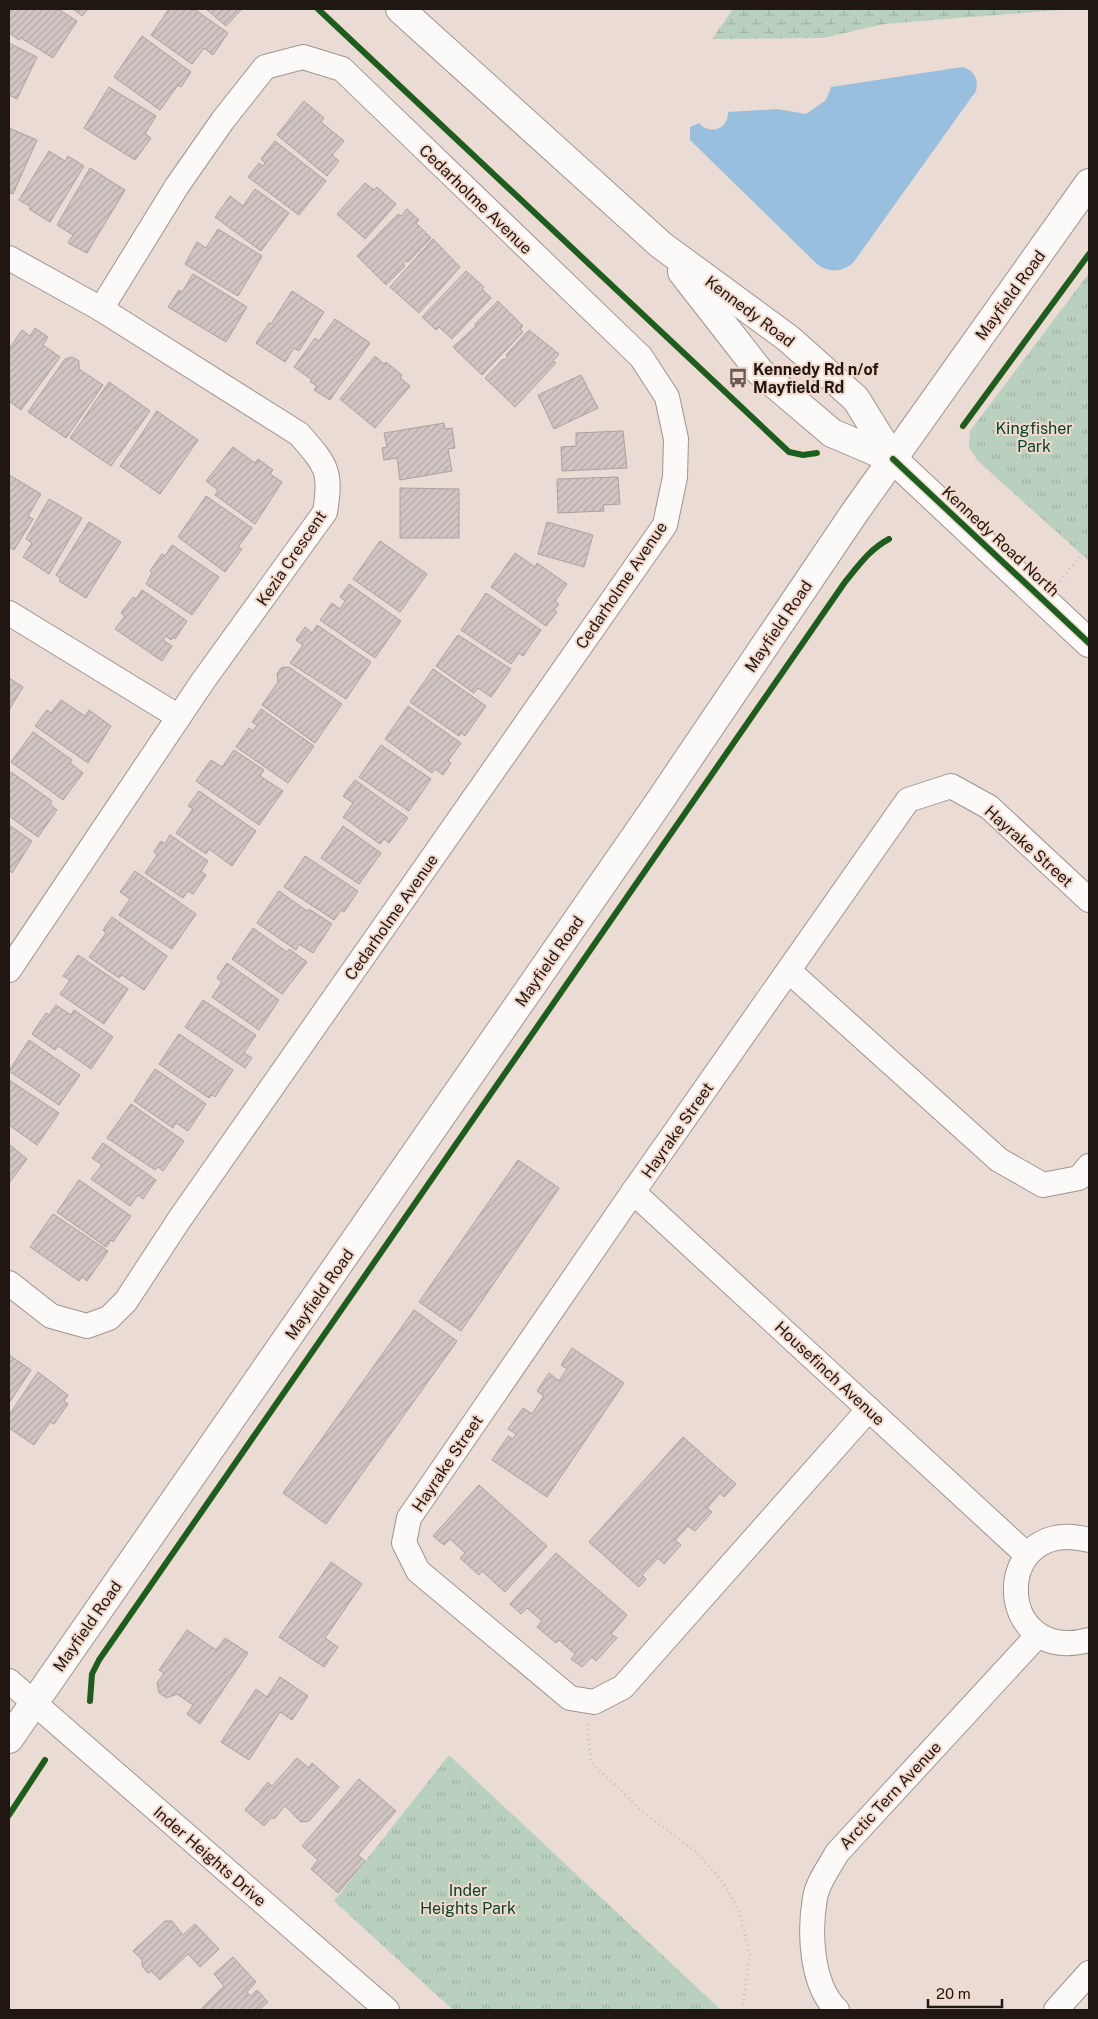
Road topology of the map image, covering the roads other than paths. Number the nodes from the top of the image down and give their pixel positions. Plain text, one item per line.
1 (400, 9) edge
2 (1089, 183) edge
3 (661, 246) junction
4 (9, 258) edge
5 (101, 309) junction
6 (893, 459) junction
7 (9, 613) edge
8 (1089, 643) edge
9 (179, 717) junction
10 (1089, 900) edge
11 (9, 970) edge
12 (789, 971) junction
13 (1089, 1166) edge
14 (633, 1192) junction
15 (9, 1282) edge
16 (869, 1409) junction
17 (1089, 1540) edge
18 (1027, 1555) junction
19 (1038, 1635) junction
20 (1089, 1640) edge
21 (9, 1681) edge
22 (33, 1703) junction
23 (9, 1739) edge
24 (1089, 1974) edge
25 (387, 2010) edge
26 (837, 2010) edge
27 (1056, 2010) edge

1 - 3 main road, Kennedy Road
2 - 6 main road, Mayfield Road
3 - 6 main road, Kennedy Road
3 - 6 main road, Kennedy Road
4 - 5 street, Kezia Crescent
5 - 9 street, Kezia Crescent
5 - 15 street, Cedarholme Avenue
6 - 8 main road, Kennedy Road North
6 - 22 main road, Mayfield Road
7 - 9 street
9 - 11 street
10 - 12 street, Hayrake Street
12 - 13 street
12 - 14 street, Hayrake Street
14 - 16 street, Housefinch Avenue
14 - 16 street, Hayrake Street
16 - 18 street, Housefinch Avenue
17 - 18 street
18 - 19 street
19 - 20 street
19 - 26 street, Arctic Tern Avenue
21 - 22 street, Inder Heights Drive
22 - 23 main road, Mayfield Road
22 - 25 street, Inder Heights Drive
24 - 27 street

